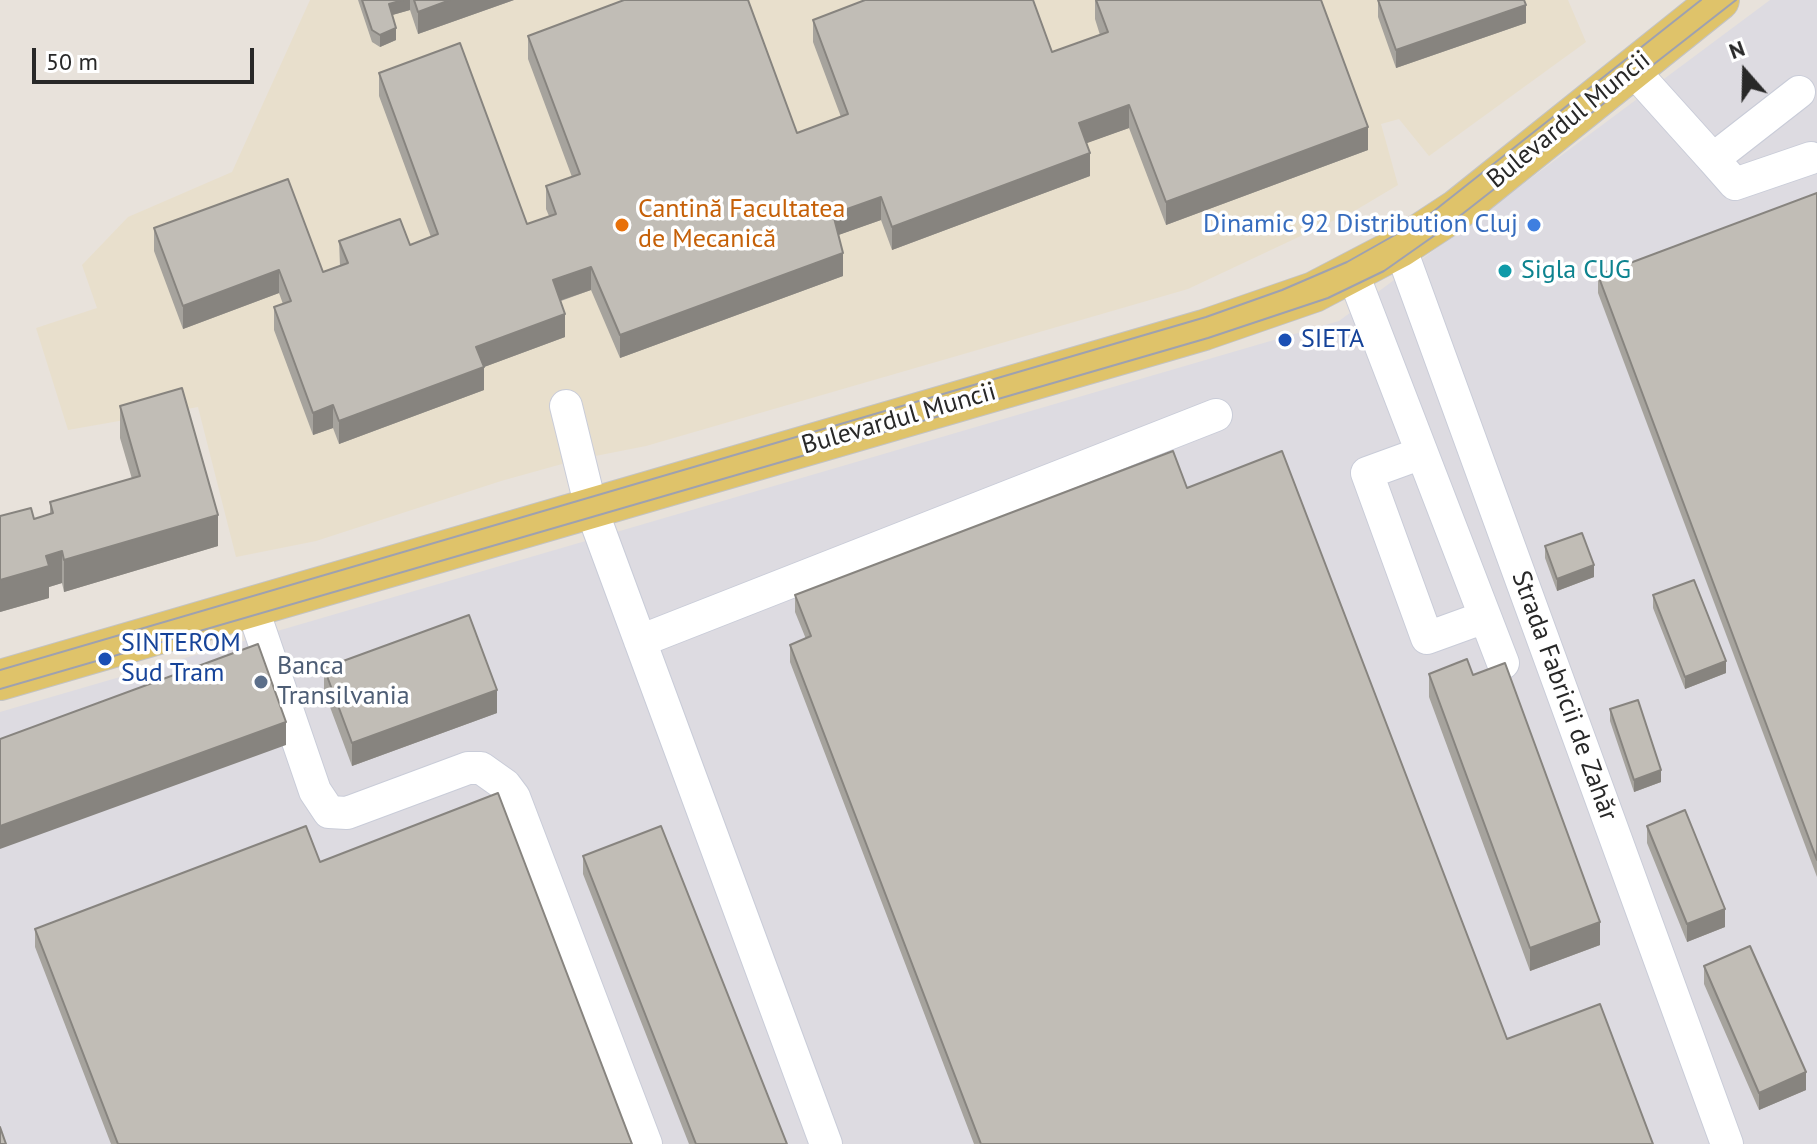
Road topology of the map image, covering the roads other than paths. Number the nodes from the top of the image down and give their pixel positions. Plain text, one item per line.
1 (1719, 0) edge
2 (1632, 69) junction
3 (1799, 92) dead end
4 (1811, 158) dead end
5 (1713, 159) junction
6 (1400, 247) junction
7 (1353, 274) junction
8 (566, 406) dead end
9 (1216, 415) dead end
10 (1422, 453) junction
11 (591, 508) junction
12 (252, 607) junction
13 (1485, 617) junction
14 (640, 641) junction
15 (1503, 663) edge
16 (0, 680) edge
17 (646, 1144) edge
18 (826, 1144) edge
19 (1727, 1144) edge

1 - 2 main road, Bulevardul Muncii
2 - 5 lane
2 - 6 main road, Bulevardul Muncii
3 - 5 lane
4 - 5 lane
6 - 7 main road, Bulevardul Muncii
6 - 19 lane, Strada Fabricii de Zahăr
7 - 10 lane
7 - 11 main road, Bulevardul Muncii
8 - 11 lane
9 - 14 lane
10 - 13 lane
10 - 13 lane
11 - 12 main road, Bulevardul Muncii
11 - 14 lane
12 - 16 main road, Bulevardul Muncii
12 - 17 lane
13 - 15 lane
14 - 18 lane

